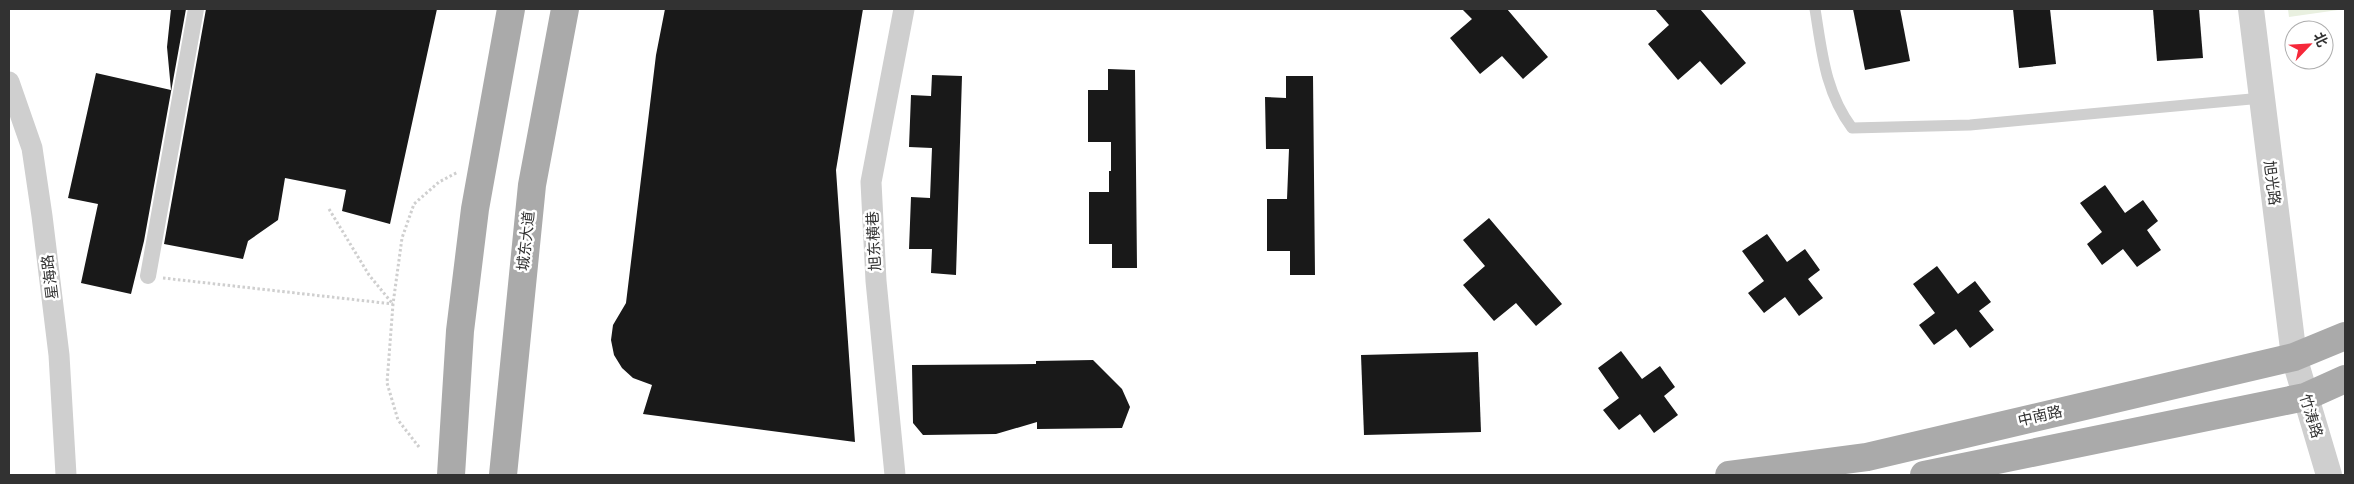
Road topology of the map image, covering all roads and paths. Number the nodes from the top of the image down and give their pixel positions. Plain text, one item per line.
1 (196, 9) edge
2 (512, 9) edge
3 (565, 9) edge
4 (904, 9) edge
5 (1815, 9) edge
6 (2251, 9) edge
7 (9, 82) edge
8 (2262, 98) junction
9 (484, 157) junction
10 (329, 209) dead end
11 (148, 276) joint
12 (393, 304) junction
13 (2345, 336) edge
14 (2294, 357) junction
15 (2345, 379) edge
16 (2304, 397) junction
17 (419, 447) dead end
18 (66, 475) edge
19 (451, 475) edge
20 (503, 475) edge
21 (896, 475) edge
22 (1730, 475) edge
23 (1924, 475) edge
24 (2329, 475) edge

1 - 11 street
2 - 9 main road
3 - 20 main road, 城东大道
4 - 21 street, 旭东横巷
5 - 8 lane
6 - 8 street, 旭光路
7 - 18 street, 星海路
8 - 14 street, 旭光路
9 - 12 path
9 - 19 main road
10 - 12 path
11 - 12 path
12 - 17 path
13 - 14 main road, 中南路
14 - 16 street, 竹涛路
14 - 22 main road, 中南路
15 - 16 main road
16 - 23 main road
16 - 24 street, 竹涛路

